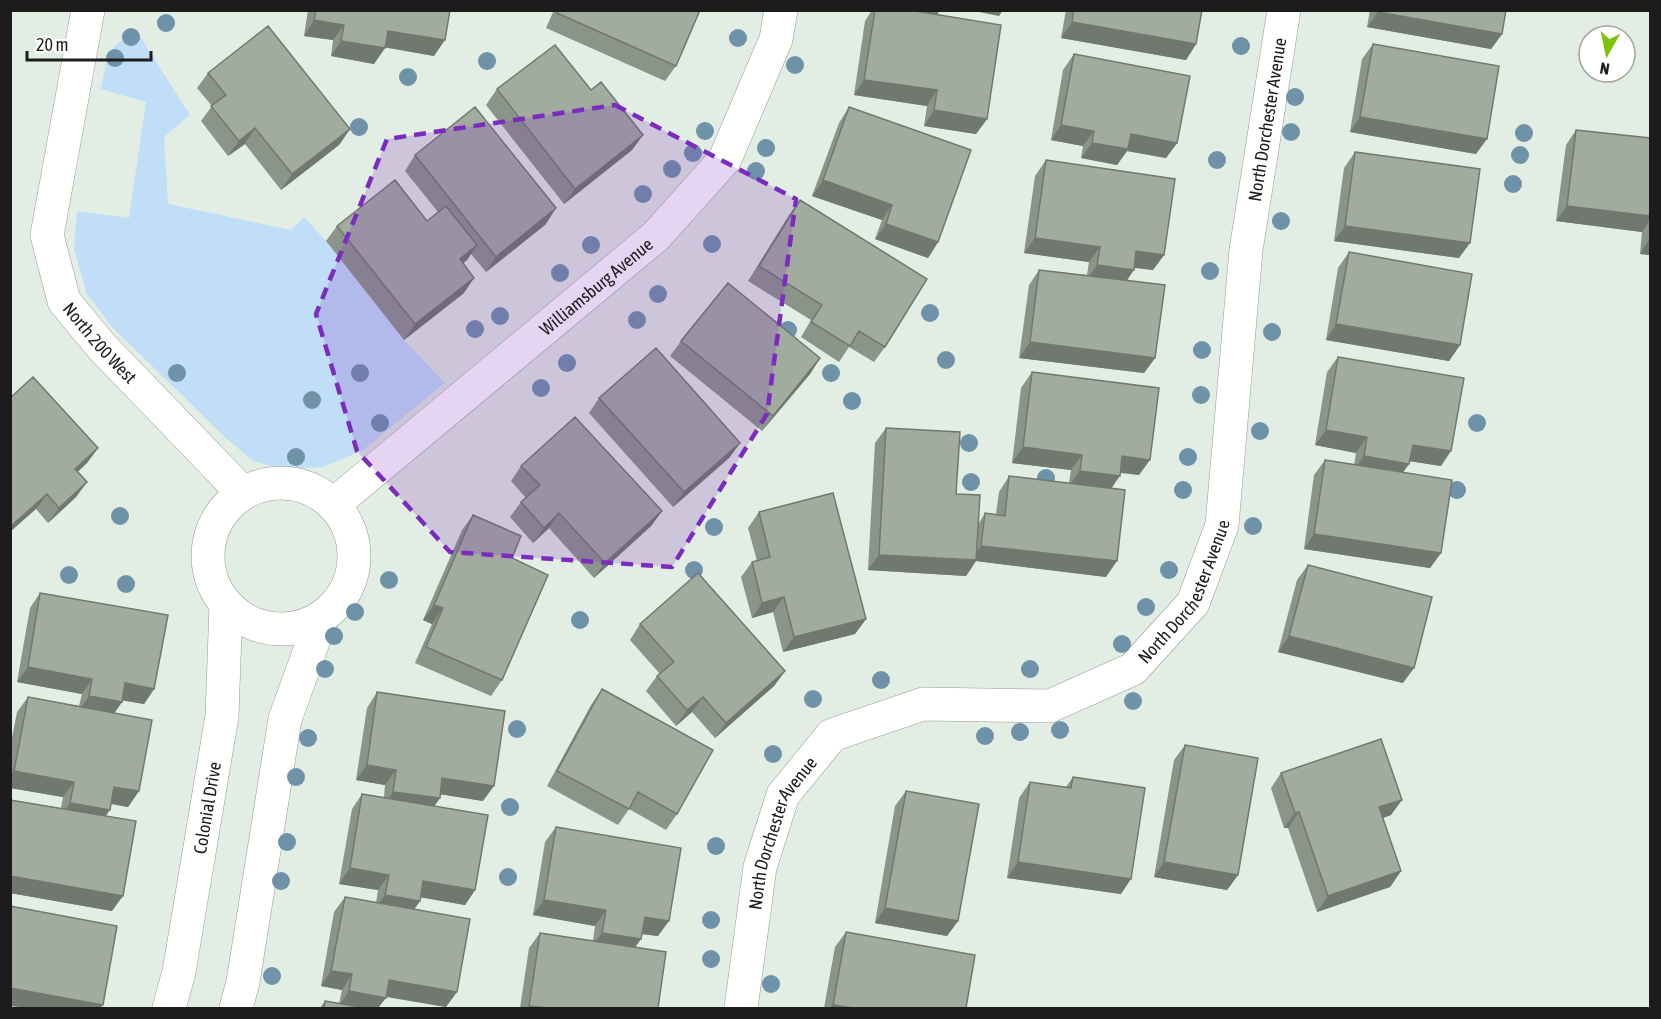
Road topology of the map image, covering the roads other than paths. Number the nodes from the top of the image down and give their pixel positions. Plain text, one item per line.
1 (88, 10) edge
2 (781, 10) edge
3 (1284, 10) edge
4 (243, 493) junction
5 (333, 505) junction
6 (226, 604) junction
7 (322, 617) junction
8 (169, 1008) edge
9 (236, 1008) edge
10 (741, 1008) edge

1 - 4 street, North 200 West
2 - 5 street, Williamsburg Avenue
3 - 10 street, North Dorchester Avenue
4 - 5 street
4 - 6 street
5 - 7 street
6 - 7 street
6 - 8 street, Colonial Drive
7 - 9 street

